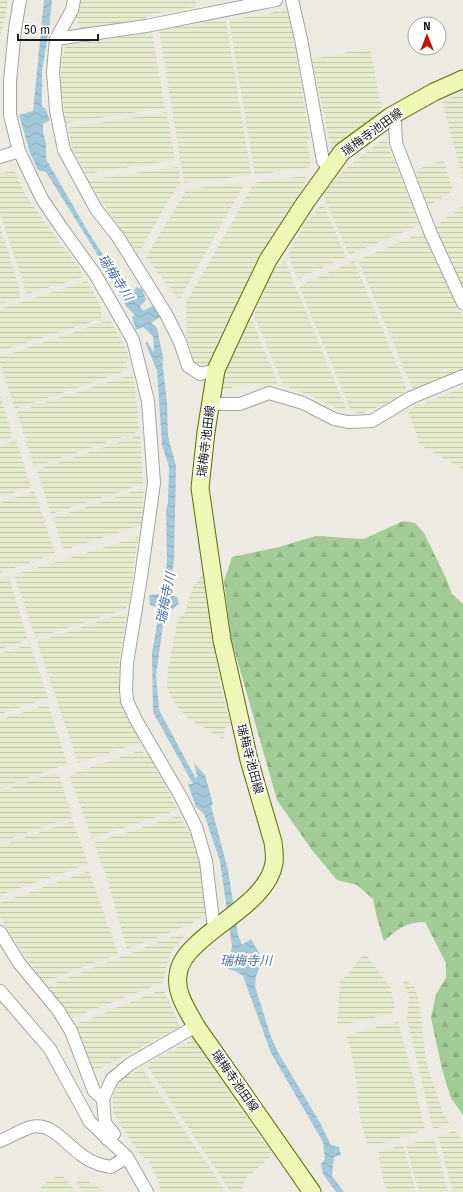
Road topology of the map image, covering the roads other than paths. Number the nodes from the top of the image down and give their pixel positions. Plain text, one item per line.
1 (20, 0) edge
2 (74, 0) edge
3 (276, 0) edge
4 (292, 0) edge
5 (56, 39) junction
6 (463, 79) edge
7 (391, 116) junction
8 (19, 151) junction
9 (0, 157) edge
10 (330, 169) junction
11 (463, 303) edge
12 (216, 370) junction
13 (463, 376) edge
14 (210, 404) junction
15 (214, 929) junction
16 (0, 932) edge
17 (0, 991) edge
18 (196, 1026) junction
19 (103, 1099) junction
20 (107, 1139) junction
21 (0, 1141) edge
22 (126, 1157) junction
23 (147, 1192) edge
24 (312, 1192) edge

1 - 8 street
2 - 5 street
3 - 5 street
4 - 10 street
5 - 12 street
6 - 7 main road, 瑞梅寺池田線
7 - 10 main road, 瑞梅寺池田線
7 - 11 street
8 - 9 street
8 - 15 street
10 - 12 main road, 瑞梅寺池田線
12 - 14 main road, 瑞梅寺池田線
13 - 14 street
14 - 15 main road, 瑞梅寺池田線
15 - 18 main road, 瑞梅寺池田線
16 - 19 street
17 - 20 street
18 - 19 street
18 - 24 main road, 瑞梅寺池田線
19 - 20 street
20 - 22 street
21 - 22 street
22 - 23 street

